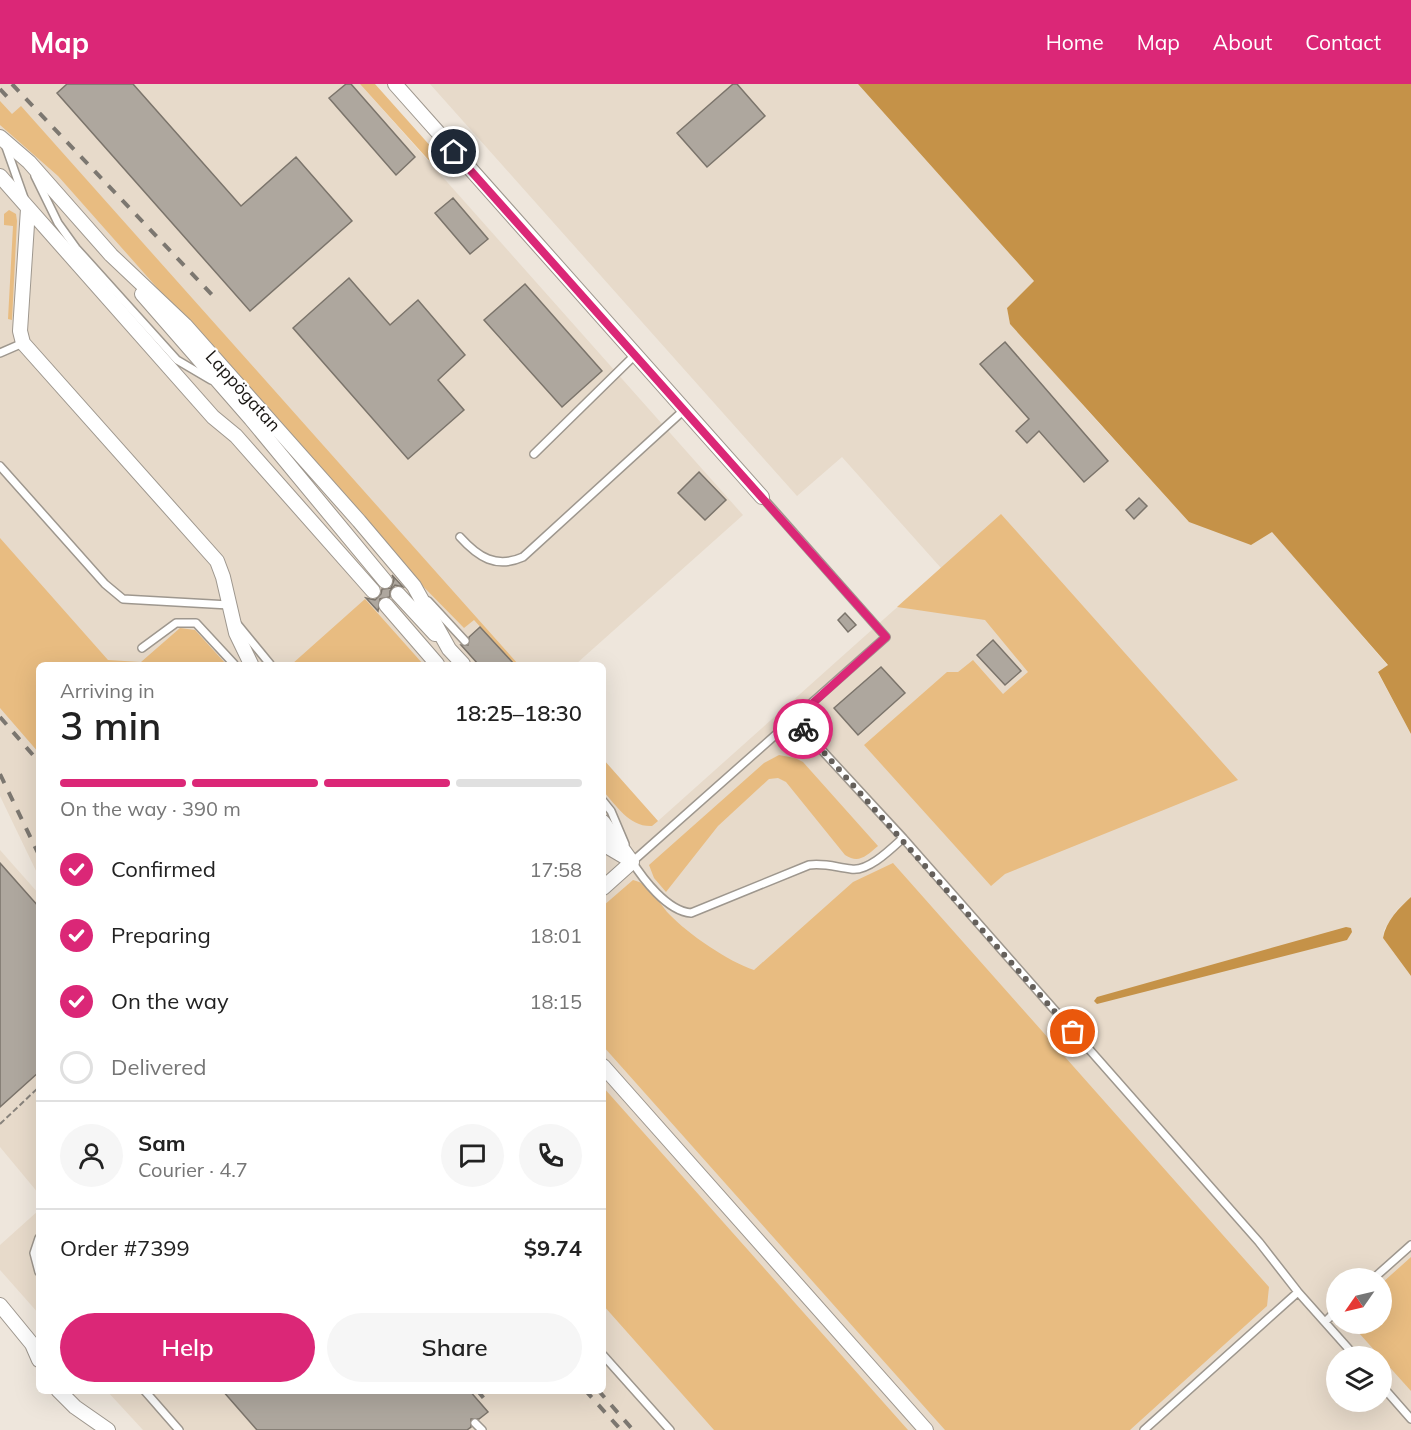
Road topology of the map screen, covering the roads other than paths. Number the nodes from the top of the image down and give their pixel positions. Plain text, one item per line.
1 (394, 84) edge
2 (2, 138) edge
3 (29, 162) junction
4 (0, 176) edge
5 (28, 209) junction
6 (111, 255) junction
7 (23, 343) junction
8 (0, 353) edge
9 (635, 355) junction
10 (218, 384) junction
11 (684, 410) junction
12 (534, 454) dead end
13 (0, 466) edge
14 (762, 497) joint
15 (460, 537) dead end
16 (386, 581) dead end
17 (414, 586) junction
18 (373, 591) dead end
19 (398, 594) dead end
20 (386, 605) dead end
21 (230, 611) junction
22 (465, 641) dead end
23 (142, 648) dead end
24 (449, 649) junction
25 (232, 662) edge
26 (250, 662) edge
27 (268, 662) edge
28 (435, 662) edge
29 (461, 662) edge
30 (794, 720) junction
31 (606, 805) edge
32 (606, 826) edge
33 (903, 838) junction
34 (606, 846) edge
35 (632, 862) junction
36 (606, 885) edge
37 (606, 1069) edge
38 (1411, 1245) edge
39 (1385, 1268) edge
40 (1298, 1292) junction
41 (0, 1305) edge
42 (1325, 1322) joint
43 (1346, 1346) edge
44 (36, 1353) edge
45 (606, 1358) edge
46 (62, 1394) edge
47 (148, 1394) edge
48 (1392, 1397) edge
49 (1411, 1419) edge
50 (475, 1423) dead end
51 (108, 1430) edge
52 (179, 1430) edge
53 (482, 1430) edge
54 (670, 1430) edge
55 (926, 1430) edge
56 (1144, 1430) edge

1 - 9 street
2 - 3 street, Lappögatan
2 - 5 lane
3 - 6 street, Lappögatan
3 - 10 lane
4 - 5 street, Lappögatan
5 - 7 street
5 - 18 street, Lappögatan
6 - 10 street
6 - 17 street, Lappögatan
7 - 8 lane
7 - 21 street
9 - 11 street
9 - 12 lane
10 - 16 street
11 - 14 street
11 - 15 lane
13 - 21 lane
14 - 30 lane
17 - 22 lane
17 - 24 street, Lappögatan
19 - 24 street
20 - 28 street
21 - 26 street
21 - 27 lane
23 - 25 lane
24 - 29 street, Lappögatan
30 - 33 lane
30 - 35 lane
31 - 35 lane
32 - 35 street
33 - 35 lane
33 - 40 lane
34 - 35 street
35 - 36 street
37 - 55 street
38 - 39 lane
40 - 42 lane
40 - 56 lane
41 - 44 street
42 - 43 lane
45 - 54 lane
46 - 51 street
47 - 52 lane
48 - 49 lane
50 - 53 lane

